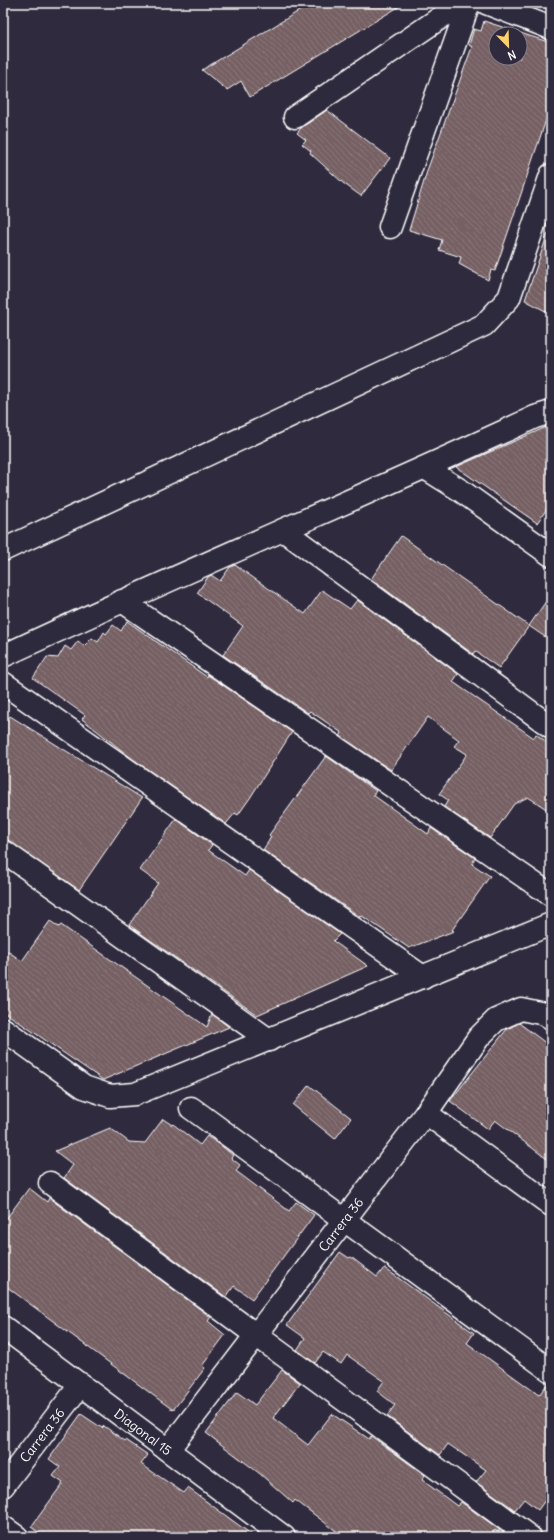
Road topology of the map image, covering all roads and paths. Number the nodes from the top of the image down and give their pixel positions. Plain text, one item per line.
1 (462, 3) edge
2 (469, 3) edge
3 (486, 3) edge
4 (551, 28) edge
5 (295, 117) dead end
6 (551, 175) edge
7 (390, 227) dead end
8 (551, 412) edge
9 (425, 468) junction
10 (283, 530) junction
11 (3, 550) edge
12 (551, 555) edge
13 (122, 601) junction
14 (3, 656) edge
15 (3, 684) edge
16 (551, 727) edge
17 (3, 851) edge
18 (551, 895) edge
19 (551, 924) edge
20 (422, 977) junction
21 (551, 1018) edge
22 (3, 1029) edge
23 (269, 1040) junction
24 (191, 1108) dead end
25 (426, 1113) junction
26 (50, 1183) dead end
27 (551, 1205) edge
28 (344, 1220) junction
29 (3, 1327) edge
30 (256, 1335) junction
31 (551, 1371) edge
32 (81, 1384) junction
33 (168, 1450) junction
34 (3, 1486) edge
35 (3, 1527) edge
36 (17, 1537) edge
37 (284, 1537) edge
38 (530, 1537) edge

1 - 5 street
2 - 7 street
3 - 4 street
6 - 11 street
8 - 9 street
9 - 10 street
9 - 12 street
10 - 13 street
10 - 16 street
13 - 14 street
13 - 18 street
15 - 20 street
17 - 23 street
19 - 20 street
20 - 23 street
21 - 25 street, Carrera 36
22 - 23 street
24 - 28 street
25 - 27 street
25 - 28 street, Carrera 36
26 - 30 street
28 - 30 street, Carrera 36
28 - 31 street
29 - 32 street, Diagonal 15
30 - 33 street, Carrera 36
30 - 38 street
32 - 33 street, Diagonal 15
32 - 34 street, Carrera 36
33 - 37 street, Diagonal 15
35 - 36 street

